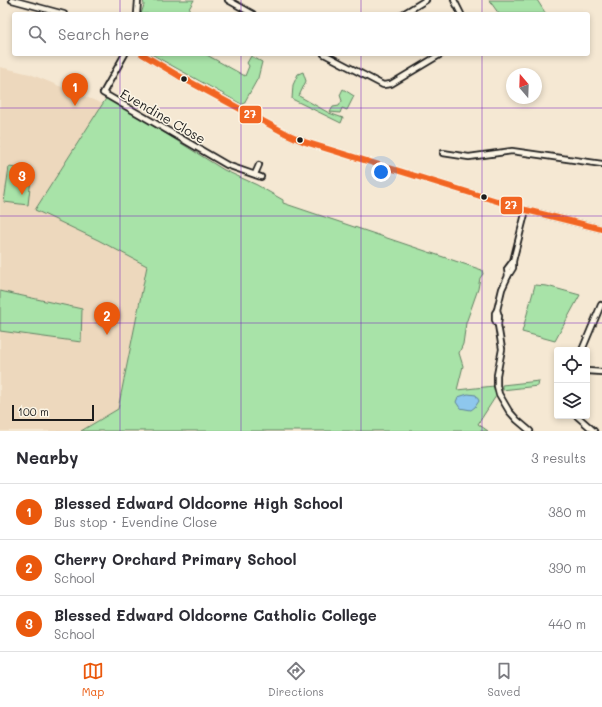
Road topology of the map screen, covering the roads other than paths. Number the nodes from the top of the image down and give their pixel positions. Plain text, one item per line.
1 (12, 0) edge
2 (138, 0) edge
3 (228, 0) edge
4 (426, 0) edge
5 (454, 0) edge
6 (57, 12) edge
7 (137, 12) edge
8 (250, 12) edge
9 (406, 12) edge
10 (460, 12) edge
11 (124, 56) edge
12 (145, 56) edge
13 (328, 56) edge
14 (438, 56) edge
15 (443, 153) dead end
16 (259, 164) dead end
17 (602, 164) edge
18 (255, 174) junction
19 (261, 176) dead end
20 (526, 210) junction
21 (602, 229) edge
22 (601, 305) dead end
23 (583, 347) edge
24 (590, 371) edge
25 (602, 372) edge
26 (580, 419) edge
27 (530, 431) edge
28 (594, 431) edge

1 - 6 street
2 - 7 street
3 - 8 street
4 - 9 street
5 - 10 street
11 - 18 street, Evendine Close
12 - 20 street
13 - 14 street
15 - 17 street
16 - 18 street
18 - 19 street, Evendine Close
20 - 21 street
20 - 27 street
22 - 23 street
24 - 25 street
26 - 28 street

